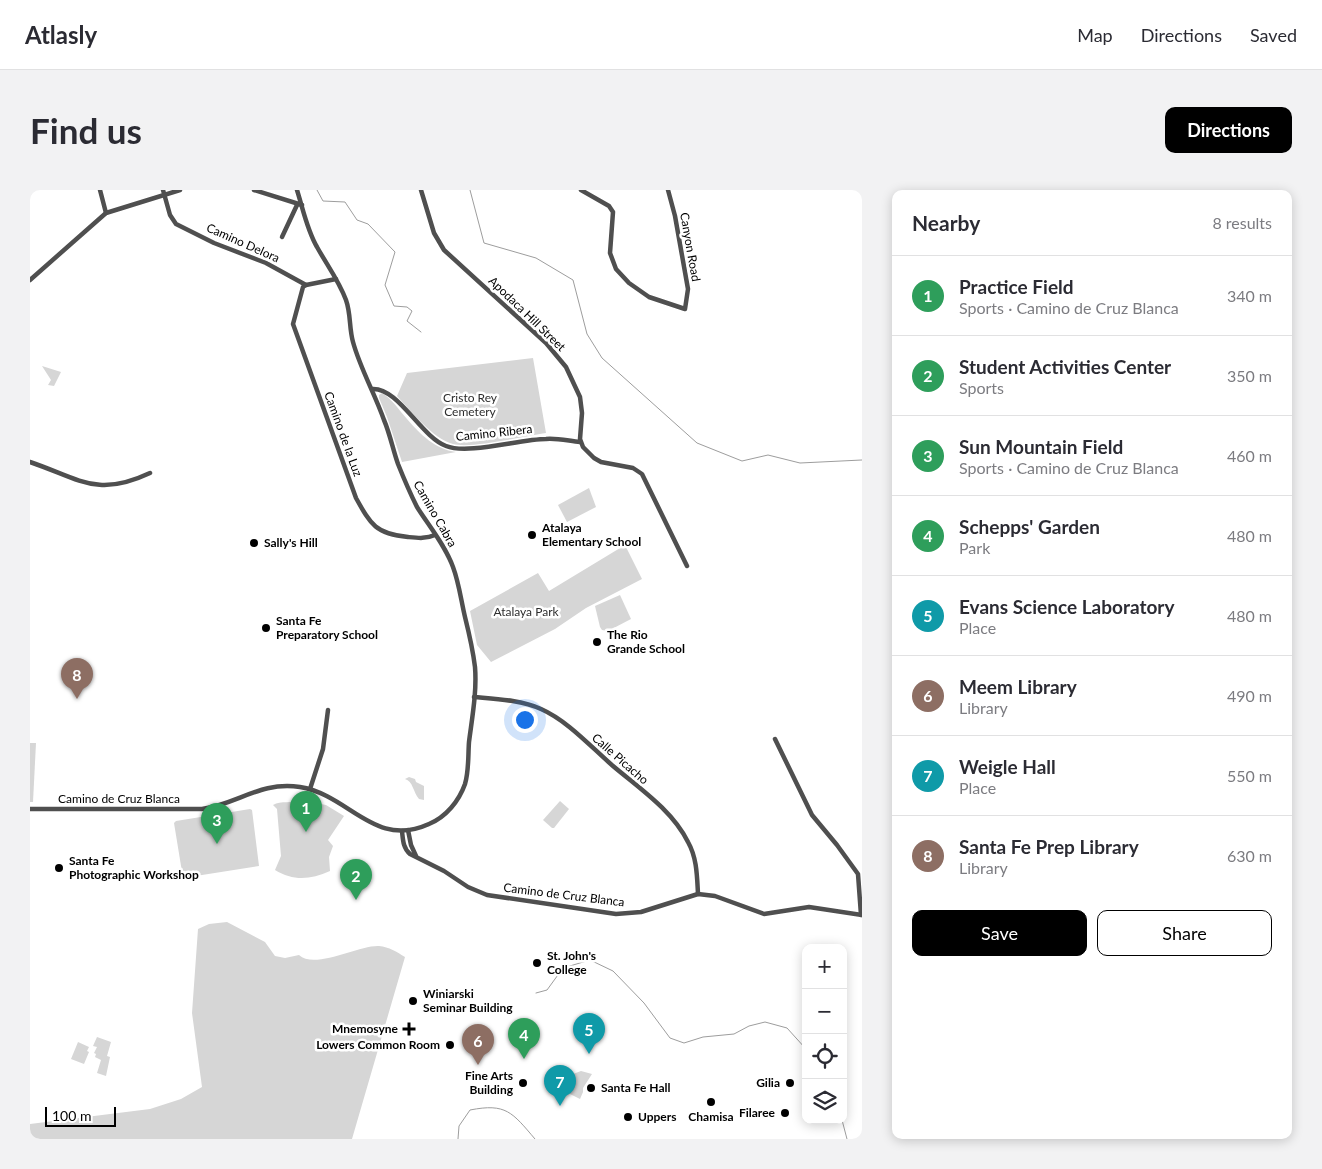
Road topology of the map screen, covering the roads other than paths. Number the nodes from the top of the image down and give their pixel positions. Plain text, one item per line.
1 (100, 190) edge
2 (163, 190) edge
3 (180, 190) edge
4 (254, 190) edge
5 (296, 190) edge
6 (421, 190) edge
7 (581, 190) edge
8 (668, 190) edge
9 (164, 196) junction
10 (300, 205) junction
11 (106, 213) junction
12 (282, 238) dead end
13 (336, 279) junction
14 (30, 280) edge
15 (306, 285) junction
16 (372, 389) junction
17 (580, 442) junction
18 (30, 462) edge
19 (150, 473) dead end
20 (435, 535) junction
21 (687, 566) dead end
22 (474, 697) junction
23 (328, 710) dead end
24 (775, 739) dead end
25 (310, 789) junction
26 (30, 809) edge
27 (405, 831) junction
28 (698, 894) junction
29 (862, 915) edge

1 - 11 street
2 - 9 street, Camino Delora
3 - 9 street
4 - 10 street
5 - 10 street, Camino Cabra
6 - 17 street, Apodaca Hill Street
7 - 8 street, Canyon Road
9 - 11 street
9 - 15 street, Camino Delora
10 - 12 street
10 - 13 street, Camino Cabra
11 - 14 street
13 - 15 street
13 - 16 street, Camino Cabra
15 - 20 street, Camino de la Luz
16 - 17 street, Camino Ribera
16 - 20 street, Camino Cabra
17 - 21 street
18 - 19 street
20 - 22 street, Camino Cabra
22 - 27 street, Camino Cabra
22 - 28 street, Calle Picacho
23 - 25 street
24 - 29 street
25 - 26 street, Camino de Cruz Blanca
25 - 27 street, Camino de Cruz Blanca
27 - 28 street, Camino de Cruz Blanca
28 - 29 street, Camino de Cruz Blanca

